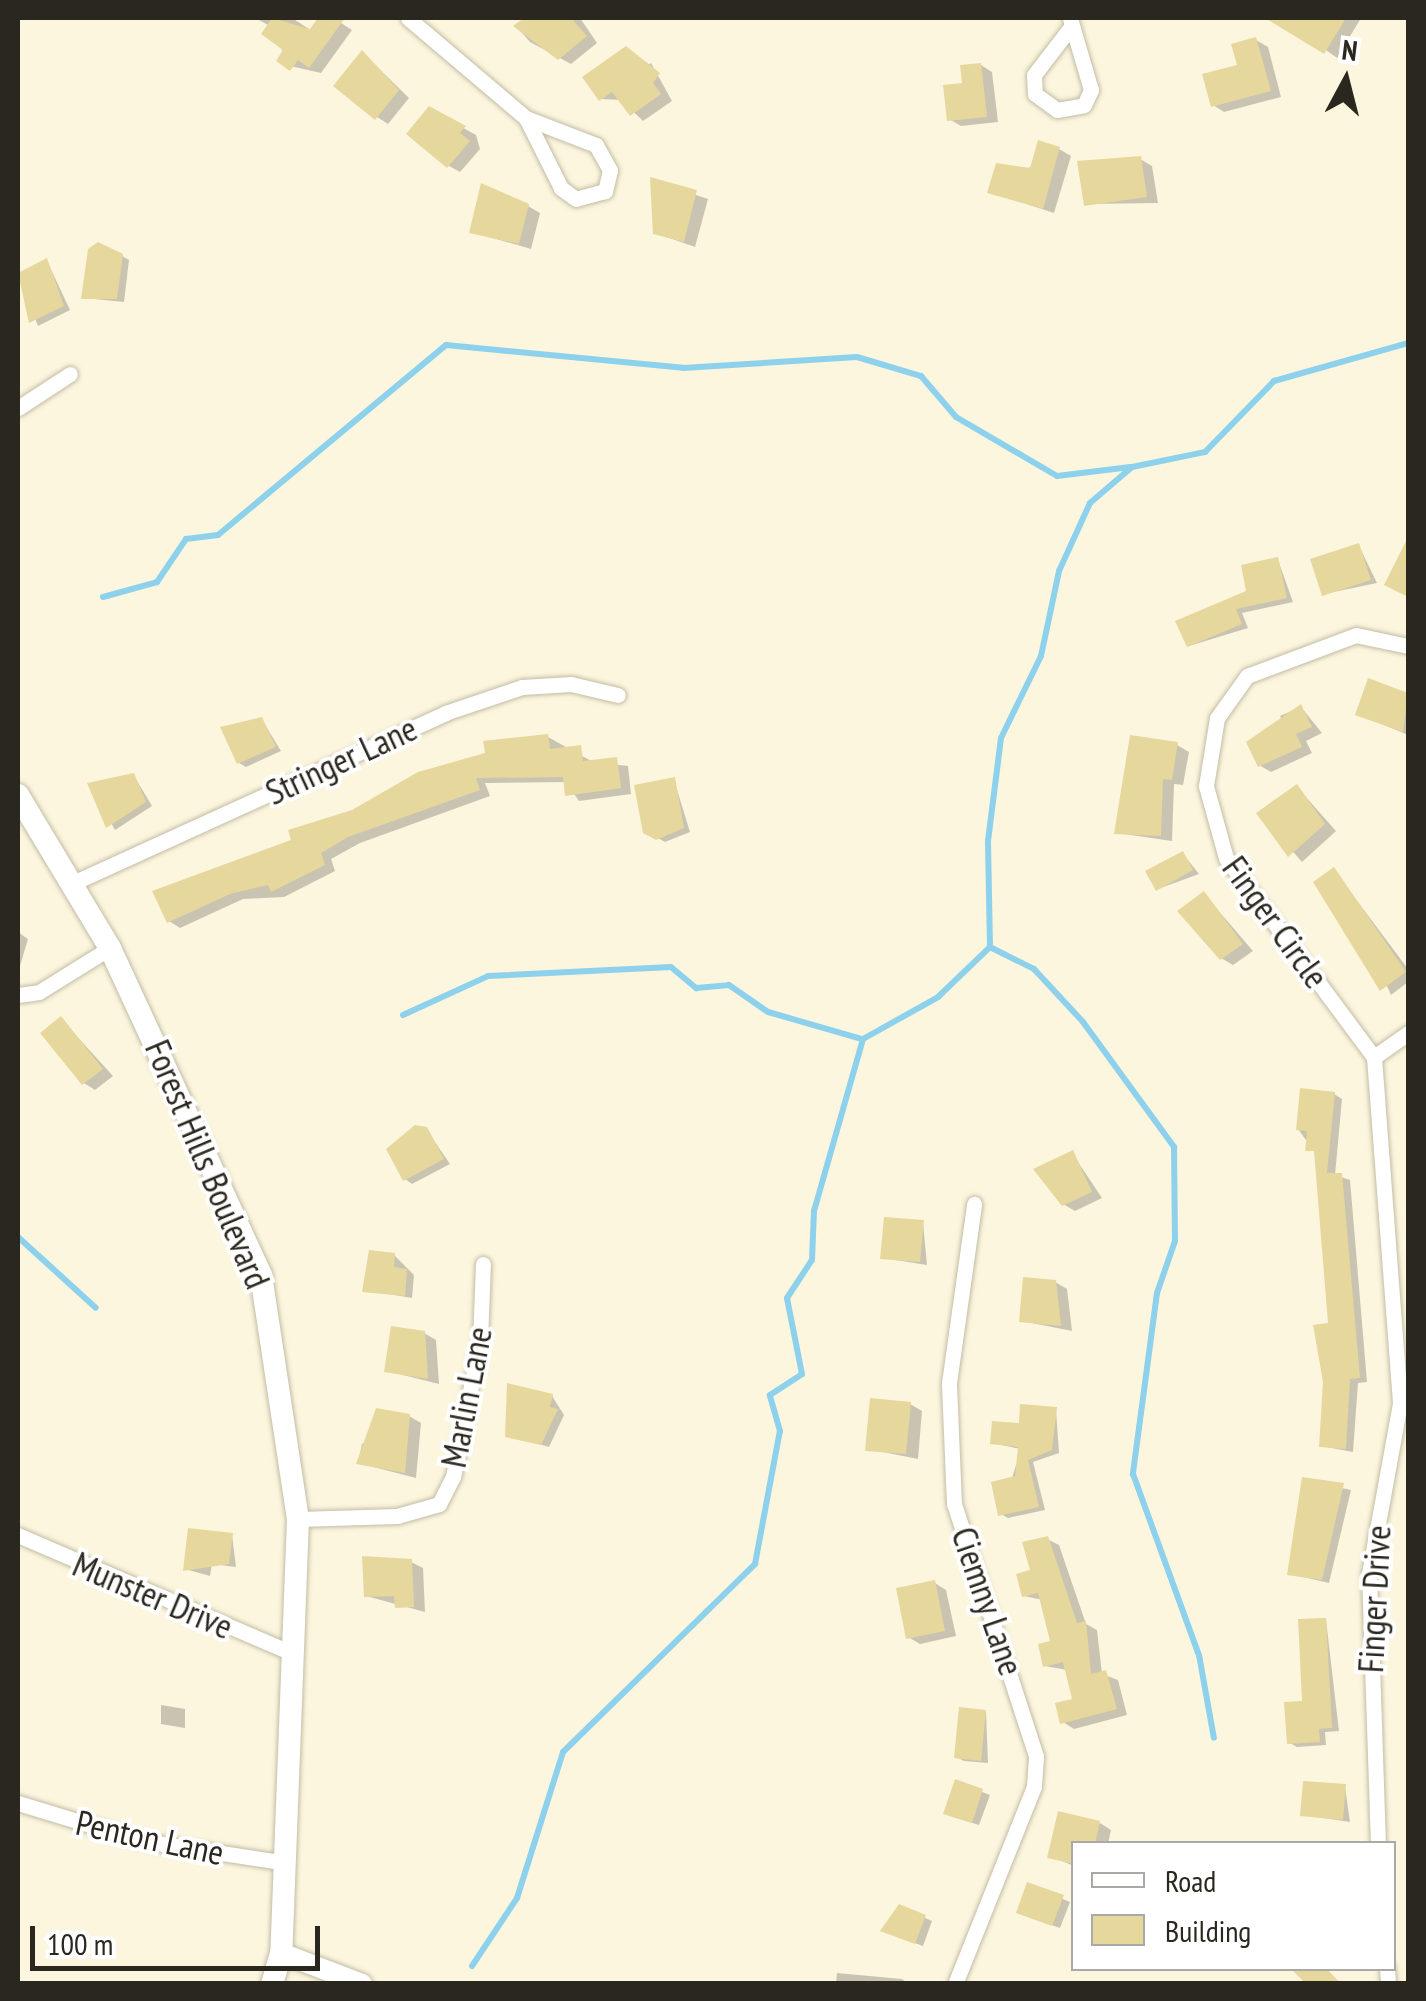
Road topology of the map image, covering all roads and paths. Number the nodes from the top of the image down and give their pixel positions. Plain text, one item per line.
1 (408, 18) edge
2 (1070, 23) edge
3 (526, 118) junction
4 (70, 374) dead end
5 (18, 408) edge
6 (1408, 646) edge
7 (618, 695) dead end
8 (18, 795) edge
9 (74, 882) junction
10 (110, 948) junction
11 (18, 995) edge
12 (1408, 1033) edge
13 (1374, 1057) junction
14 (974, 1204) dead end
15 (483, 1264) dead end
16 (1404, 1403) edge
17 (298, 1519) junction
18 (18, 1535) edge
19 (290, 1652) junction
20 (18, 1804) edge
21 (1378, 1841) edge
22 (286, 1863) junction
23 (282, 1953) junction
24 (272, 1984) edge
25 (362, 1984) edge
26 (955, 1984) edge

1 - 3 street
2 - 2 street
3 - 3 street
4 - 5 street
6 - 13 street, Finger Circle
7 - 9 street, Stringer Lane
8 - 9 main road, Forest Hills Boulevard
9 - 10 main road, Forest Hills Boulevard
10 - 11 street
10 - 17 main road, Forest Hills Boulevard
12 - 13 street
13 - 16 street, Finger Drive
14 - 26 street, Ciemny Lane
15 - 17 street, Marlin Lane
16 - 21 street, Finger Drive
17 - 19 main road, Forest Hills Boulevard
18 - 19 street, Munster Drive
19 - 22 main road, Forest Hills Boulevard
20 - 22 street, Penton Lane
22 - 23 main road, Forest Hills Boulevard
23 - 24 main road, Forest Hills Boulevard
23 - 25 street

